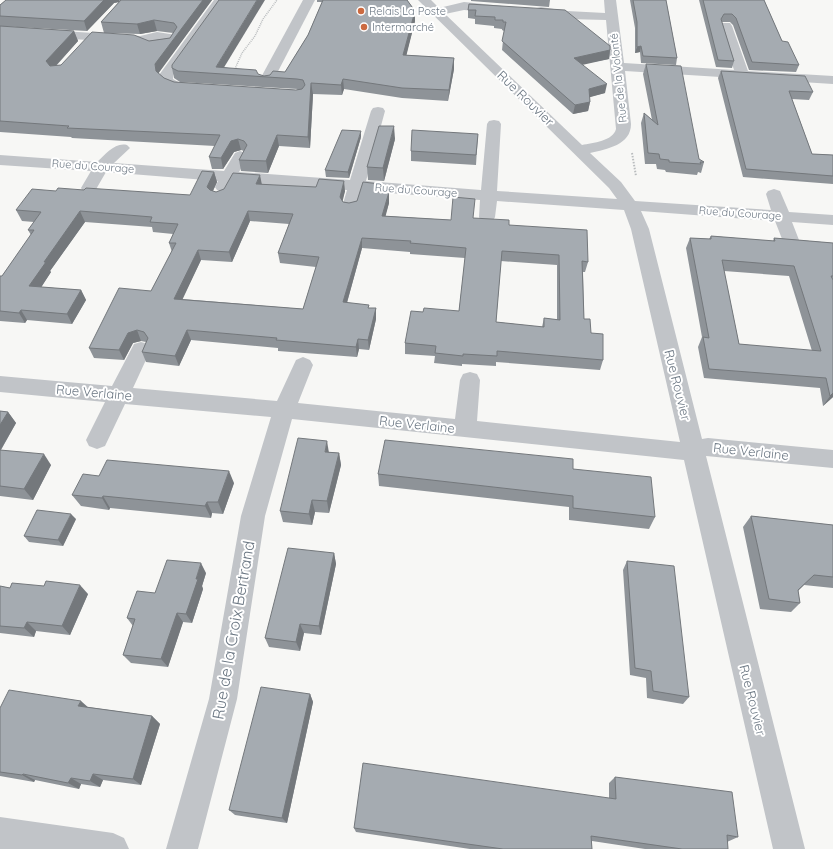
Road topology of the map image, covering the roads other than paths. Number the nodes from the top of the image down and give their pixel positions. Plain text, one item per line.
1 (220, 0) edge
2 (309, 0) edge
3 (610, 0) edge
4 (430, 6) edge
5 (509, 9) edge
6 (532, 11) edge
7 (612, 18) junction
8 (726, 26) dead end
9 (100, 27) edge
10 (0, 31) edge
11 (91, 37) junction
12 (140, 40) edge
13 (81, 48) edge
14 (617, 67) junction
15 (742, 74) junction
16 (833, 80) edge
17 (200, 88) edge
18 (274, 93) edge
19 (378, 111) dead end
20 (494, 124) dead end
21 (122, 148) dead end
22 (580, 150) junction
23 (240, 156) edge
24 (0, 160) edge
25 (101, 167) junction
26 (228, 176) junction
27 (356, 185) junction
28 (89, 188) edge
29 (774, 194) dead end
30 (489, 195) junction
31 (219, 196) edge
32 (630, 205) junction
33 (350, 208) edge
34 (781, 216) junction
35 (487, 217) edge
36 (833, 220) edge
37 (790, 240) edge
38 (142, 349) edge
39 (303, 366) dead end
40 (470, 380) dead end
41 (0, 384) edge
42 (119, 395) junction
43 (284, 410) junction
44 (465, 429) junction
45 (97, 440) dead end
46 (694, 449) junction
47 (833, 459) edge
48 (0, 833) edge
49 (112, 849) edge
50 (182, 849) edge
51 (789, 849) edge

1 - 17 street
2 - 18 street
3 - 7 street, Rue de la Volonté
4 - 5 street
4 - 22 street, Rue Rouvier
6 - 7 street
7 - 14 street, Rue de la Volonté
8 - 15 street
9 - 11 street
10 - 11 street
11 - 12 street
11 - 13 street
14 - 15 street
14 - 22 street, Rue de la Volonté
15 - 16 street
19 - 27 street
20 - 30 street
21 - 25 street
22 - 32 street, Rue Rouvier
23 - 26 street
24 - 25 street, Rue du Courage
25 - 26 street, Rue du Courage
25 - 28 street
26 - 27 street, Rue du Courage
26 - 31 street
27 - 30 street, Rue du Courage
27 - 33 street
29 - 34 street
30 - 32 street, Rue du Courage
30 - 35 street
32 - 34 street, Rue du Courage
32 - 46 street, Rue Rouvier
34 - 36 street, Rue du Courage
34 - 37 street
38 - 42 street
39 - 43 street, Rue de la Croix Bertrand
40 - 44 street
41 - 42 street, Rue Verlaine
42 - 43 street, Rue Verlaine
42 - 45 street
43 - 44 street, Rue Verlaine
43 - 50 street, Rue de la Croix Bertrand
44 - 46 street, Rue Verlaine
46 - 47 street, Rue Verlaine
46 - 51 street, Rue Rouvier
48 - 49 street

